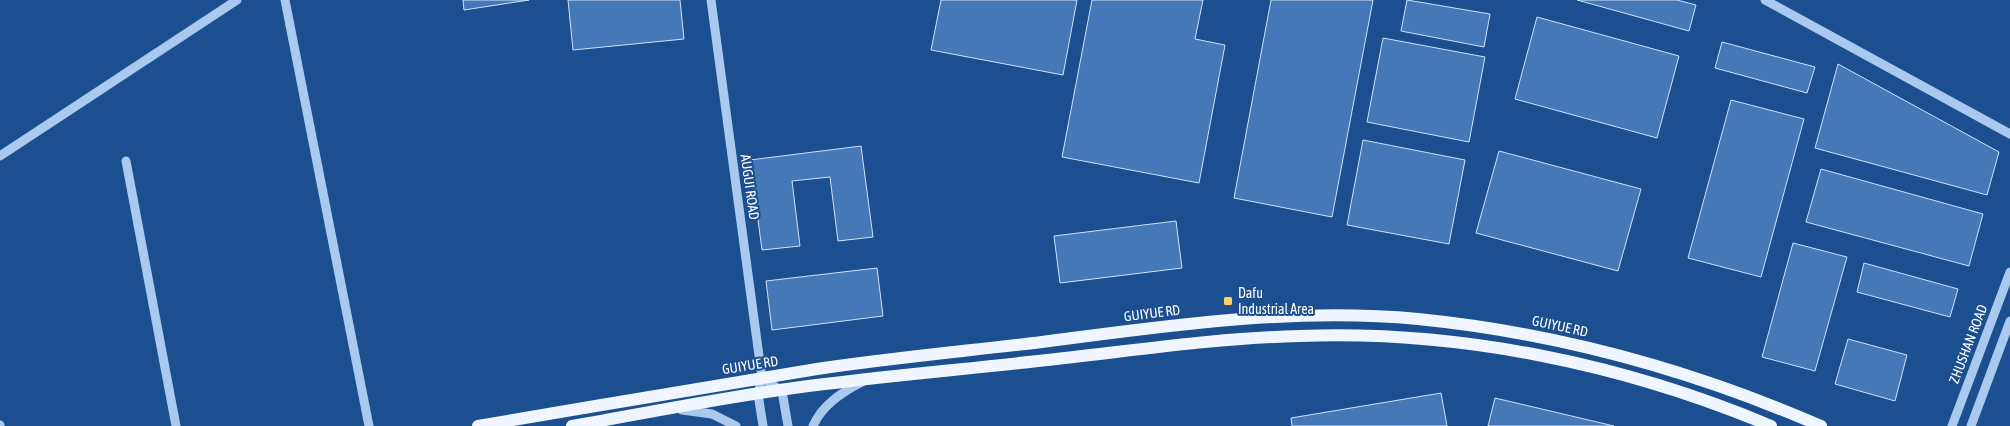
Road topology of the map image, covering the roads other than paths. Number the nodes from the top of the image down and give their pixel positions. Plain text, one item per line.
1 (237, 0) edge
2 (285, 0) edge
3 (710, 0) edge
4 (1765, 0) edge
5 (2010, 134) edge
6 (0, 156) edge
7 (126, 161) dead end
8 (2010, 272) edge
9 (2010, 320) edge
10 (762, 378) junction
11 (868, 379) junction
12 (782, 391) junction
13 (758, 394) junction
14 (669, 409) junction
15 (176, 426) edge
16 (369, 426) edge
17 (478, 426) edge
18 (572, 426) edge
19 (736, 426) edge
20 (763, 426) edge
21 (788, 426) edge
22 (813, 426) edge
23 (1771, 426) edge
24 (1821, 426) edge
25 (1952, 426) edge
26 (1970, 426) edge

1 - 6 street
2 - 16 street
3 - 10 street, AUGUI ROAD
4 - 5 street
7 - 15 street
8 - 25 street, ZHUSHAN ROAD
9 - 26 street
10 - 12 street
10 - 13 street
10 - 17 main road, GUIYUE RD
10 - 24 main road, GUIYUE RD
11 - 12 main road
11 - 22 street
11 - 23 main road
12 - 13 main road
12 - 21 street
13 - 14 main road
13 - 20 street
14 - 18 main road
14 - 19 street

